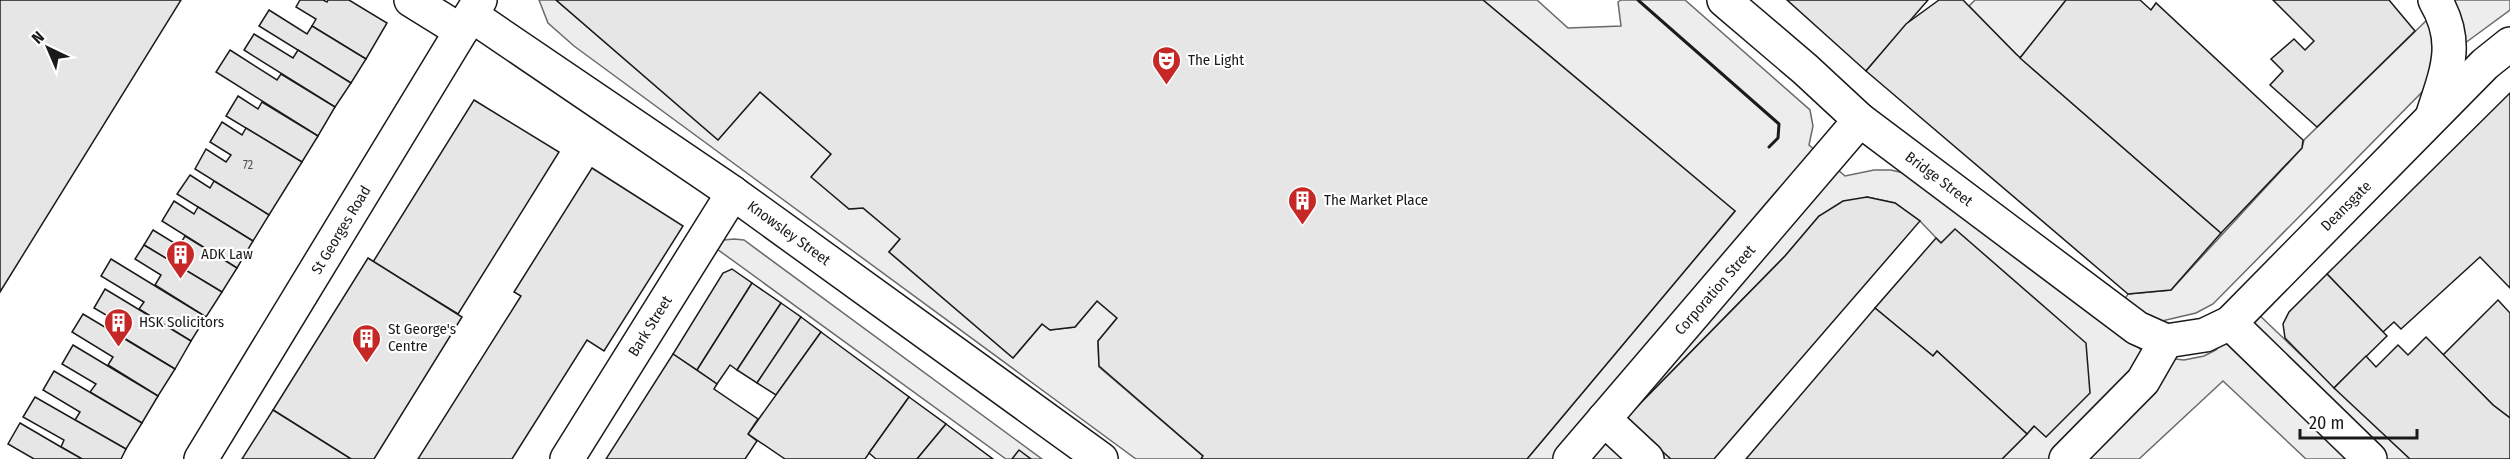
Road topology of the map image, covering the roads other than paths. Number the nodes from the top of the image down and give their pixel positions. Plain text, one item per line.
1 (411, 0) edge
2 (1724, 0) edge
3 (2435, 0) edge
4 (470, 15) edge
5 (2510, 44) edge
6 (2432, 118) junction
7 (1860, 120) junction
8 (733, 193) junction
9 (2230, 323) junction
10 (2166, 341) junction
11 (1604, 418) junction
12 (201, 459) edge
13 (567, 459) edge
14 (1101, 459) edge
15 (1570, 459) edge
16 (1647, 459) edge
17 (2066, 459) edge
18 (2370, 459) edge

1 - 4 street, Knowsley Street
2 - 7 street, Bridge Street
3 - 6 street
4 - 8 street, Knowsley Street
4 - 12 street, St Georges Road
5 - 6 street, Deansgate
6 - 9 street, Deansgate
7 - 10 street, Bridge Street
7 - 11 street, Corporation Street
8 - 13 street, Bark Street
8 - 14 street, Knowsley Street
9 - 10 street, Deansgate
9 - 18 street
10 - 17 street
11 - 15 street, Corporation Street
11 - 16 street

